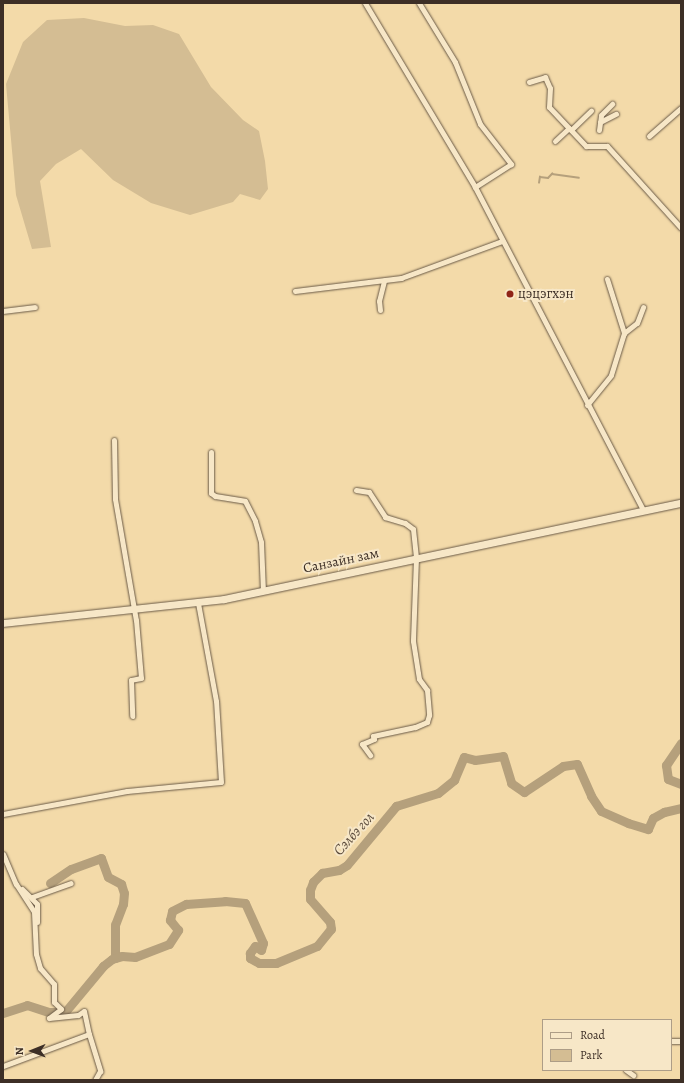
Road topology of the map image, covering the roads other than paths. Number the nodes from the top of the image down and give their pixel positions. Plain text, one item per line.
1 (365, 3) edge
2 (420, 3) edge
3 (529, 82) dead end
4 (612, 104) dead end
5 (681, 108) edge
6 (591, 110) dead end
7 (616, 114) dead end
8 (600, 122) junction
9 (570, 129) junction
10 (599, 130) dead end
11 (649, 136) dead end
12 (556, 141) dead end
13 (475, 188) junction
14 (681, 228) edge
15 (502, 241) junction
16 (607, 279) dead end
17 (384, 281) junction
18 (295, 291) dead end
19 (35, 307) dead end
20 (643, 307) dead end
21 (380, 310) dead end
22 (3, 311) edge
23 (624, 332) junction
24 (586, 404) junction
25 (114, 440) dead end
26 (211, 452) dead end
27 (356, 490) dead end
28 (681, 503) edge
29 (643, 510) junction
30 (416, 558) junction
31 (263, 591) junction
32 (198, 602) junction
33 (132, 610) junction
34 (3, 623) edge
35 (132, 716) dead end
36 (370, 755) dead end
37 (3, 814) edge
38 (3, 854) edge
39 (16, 884) junction
40 (71, 884) dead end
41 (32, 897) junction
42 (36, 925) junction
43 (89, 1034) junction
44 (3, 1066) edge
45 (627, 1071) edge
46 (633, 1075) dead end
47 (96, 1080) edge

1 - 13 street
2 - 13 street
3 - 9 street
4 - 8 street
5 - 11 street
6 - 9 street
7 - 8 street
8 - 10 street
9 - 12 street
9 - 14 street
13 - 15 street
15 - 17 street
15 - 24 street
16 - 23 street
17 - 18 street
17 - 21 street
19 - 22 street
20 - 23 street
23 - 24 street
24 - 29 street
25 - 33 street
26 - 31 street
27 - 30 street
28 - 29 main road, Санзайн зам
29 - 30 main road, Санзайн зам
30 - 31 main road, Санзайн зам
30 - 36 street
31 - 32 main road, Санзайн зам
32 - 33 main road, Санзайн зам
32 - 37 street
33 - 34 main road, Санзайн зам
33 - 35 street
38 - 39 street
39 - 41 street
39 - 42 street
40 - 41 street
41 - 42 street
42 - 43 street
43 - 44 street
43 - 47 street
45 - 46 street

